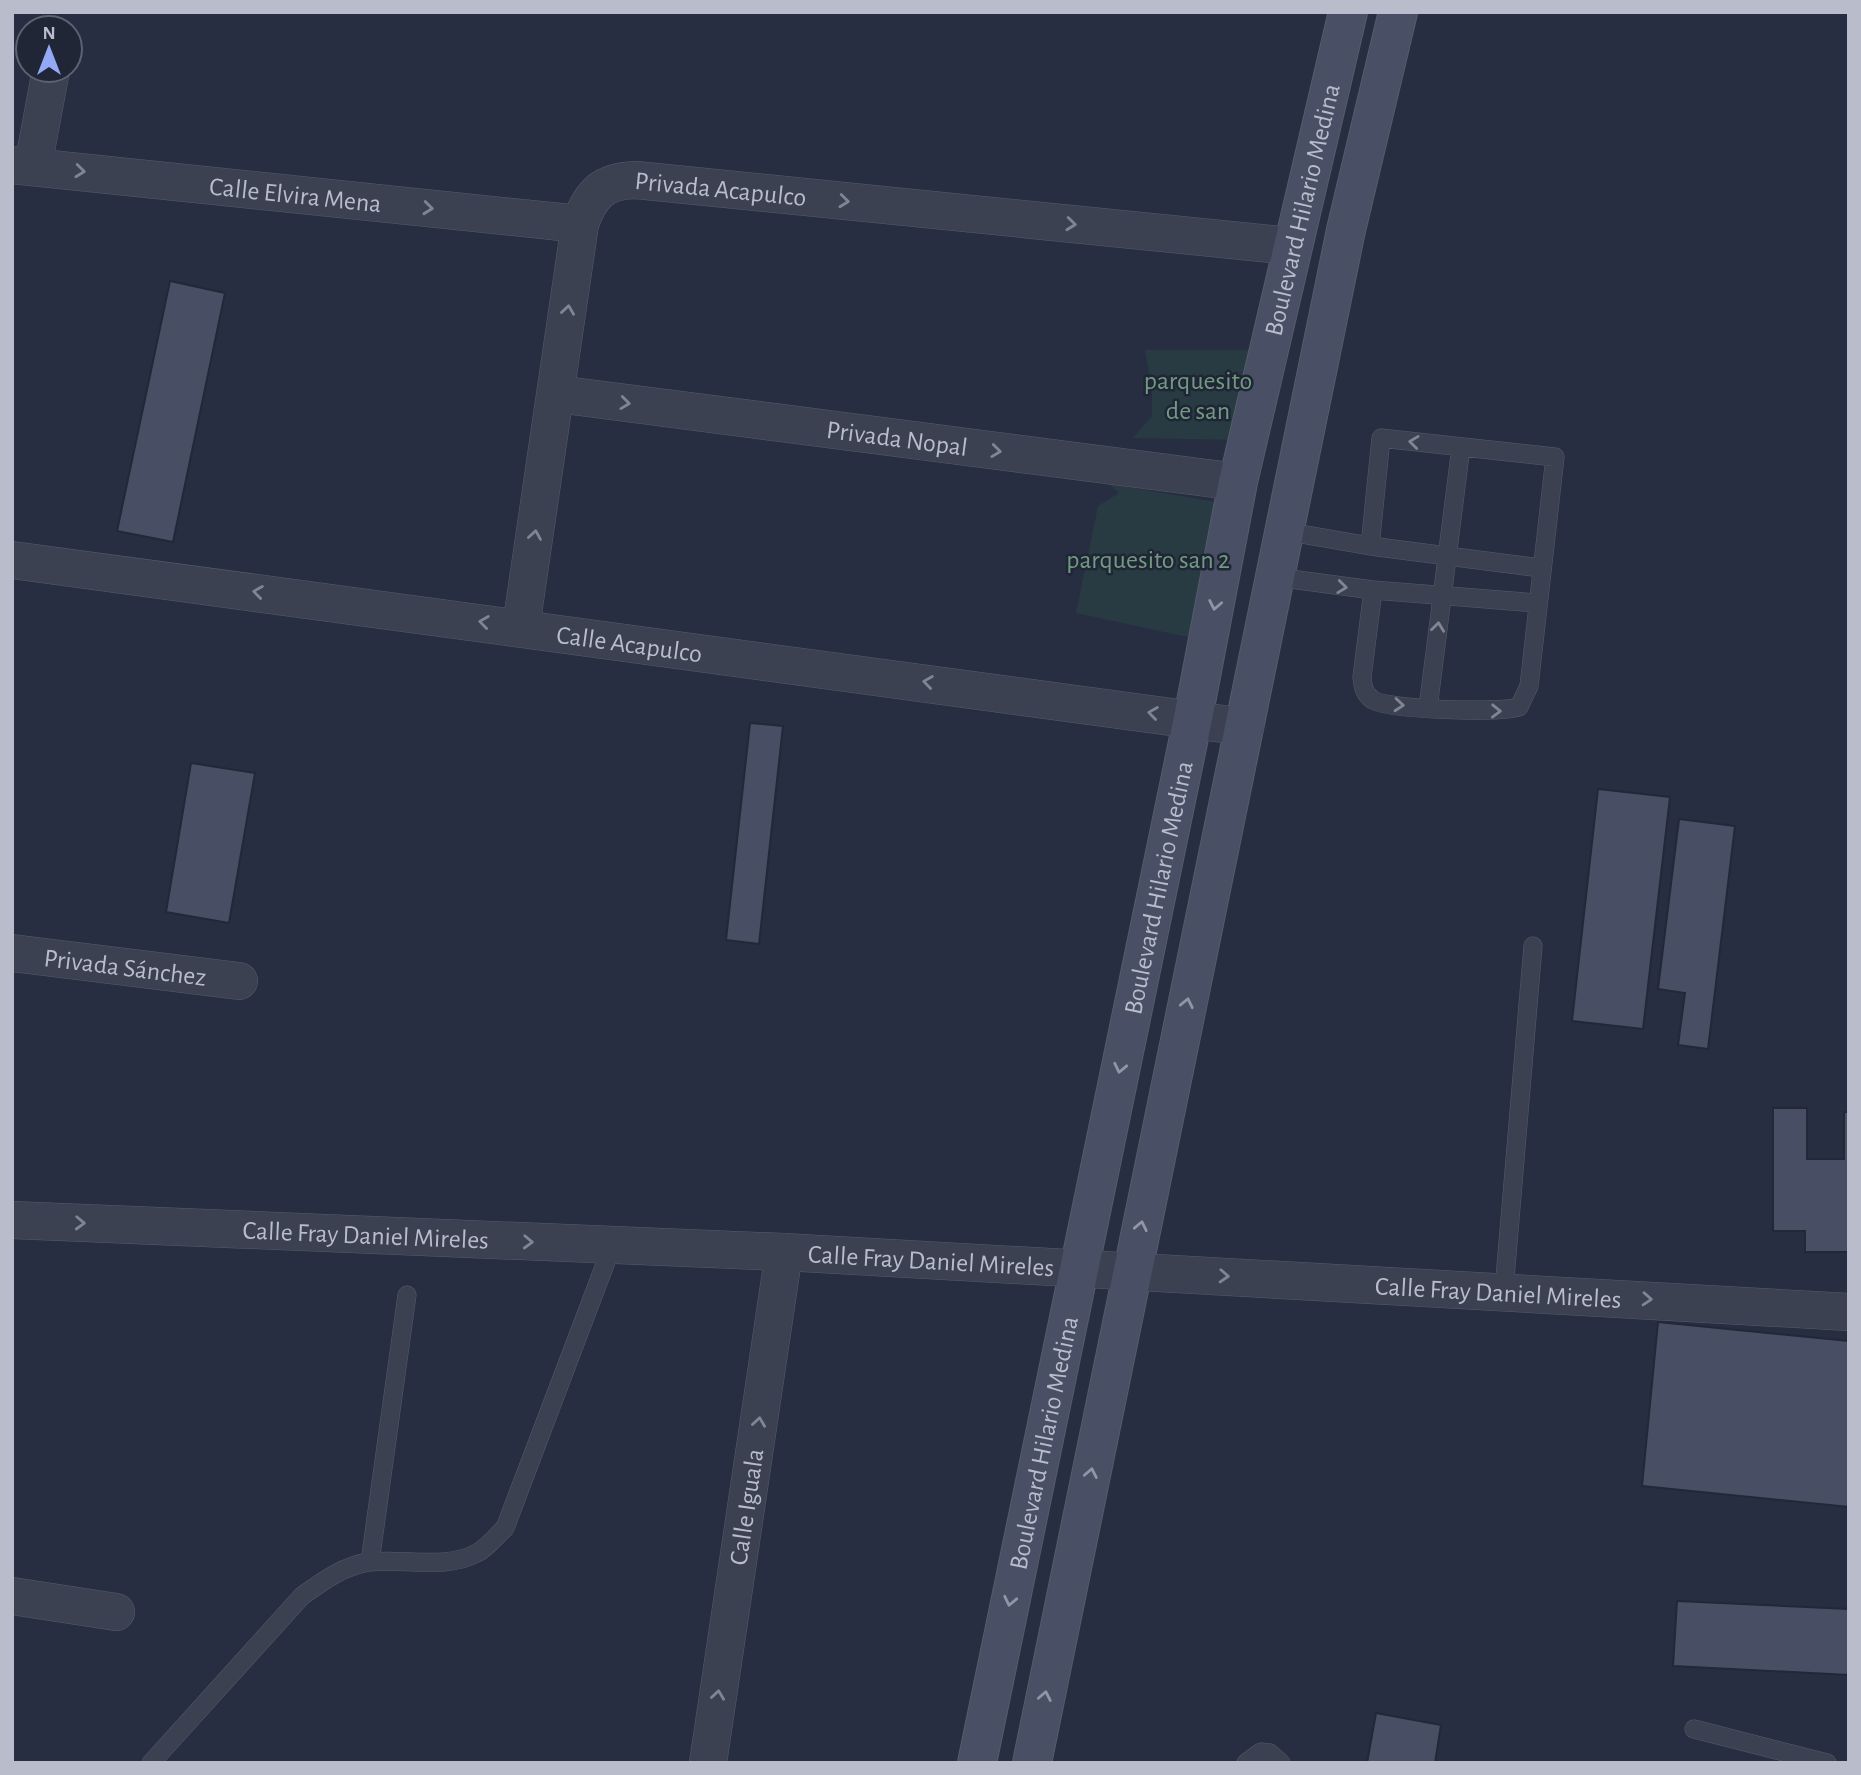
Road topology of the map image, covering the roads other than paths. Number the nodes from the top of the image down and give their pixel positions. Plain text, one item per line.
1 (1348, 12) edge
2 (1398, 12) edge
3 (47, 84) edge
4 (23, 166) edge
5 (580, 223) junction
6 (1291, 246) junction
7 (557, 394) junction
8 (1461, 447) junction
9 (1238, 482) junction
10 (1284, 531) junction
11 (1370, 546) junction
12 (1448, 554) junction
13 (12, 560) edge
14 (1541, 568) junction
15 (1275, 577) junction
16 (1373, 590) junction
17 (1442, 595) junction
18 (1537, 603) junction
19 (521, 627) junction
20 (1428, 708) junction
21 (1193, 718) junction
22 (1245, 727) junction
23 (1533, 946) dead end
24 (12, 953) edge
25 (239, 981) dead end
26 (12, 1220) edge
27 (612, 1246) junction
28 (784, 1252) junction
29 (1078, 1270) junction
30 (1131, 1272) junction
31 (1504, 1290) junction
32 (407, 1294) dead end
33 (1849, 1312) edge
34 (370, 1562) junction
35 (12, 1596) edge
36 (116, 1612) dead end
37 (1694, 1729) dead end
38 (151, 1763) edge
39 (708, 1763) edge
40 (977, 1763) edge
41 (1032, 1763) edge
42 (1246, 1763) edge
43 (1281, 1763) edge
44 (1827, 1763) edge

1 - 6 main road, Boulevard Hilario Medina
2 - 10 main road, Boulevard Hilario Medina
3 - 4 street
4 -> 5 street, Calle Elvira Mena
5 -> 6 street, Privada Acapulco
7 -> 5 street, Privada Acapulco
6 - 9 main road, Boulevard Hilario Medina
7 -> 9 street, Privada Nopal
19 -> 7 street, Privada Acapulco
8 -> 11 lane
8 - 12 lane
8 - 14 lane
9 -> 21 main road, Boulevard Hilario Medina
10 - 11 lane
10 - 15 main road, Boulevard Hilario Medina
11 - 12 lane
12 - 14 lane
12 - 17 lane
19 -> 13 street, Calle Acapulco
14 - 18 lane
15 -> 16 lane
15 - 22 main road, Boulevard Hilario Medina
16 - 17 lane
16 -> 20 lane
17 - 18 lane
20 -> 17 lane
20 -> 18 lane
21 -> 19 street, Calle Acapulco
21 - 22 street, Calle Acapulco
21 -> 29 main road, Boulevard Hilario Medina
30 -> 22 main road, Boulevard Hilario Medina
23 - 31 lane
24 - 25 street, Privada Sánchez
26 -> 27 street, Calle Fray Daniel Mireles
27 - 28 street, Calle Fray Daniel Mireles
27 - 34 lane
28 - 29 street, Calle Fray Daniel Mireles
39 -> 28 street, Calle Iguala
29 - 30 street, Calle Fray Daniel Mireles
29 -> 40 main road, Boulevard Hilario Medina
30 -> 31 street, Calle Fray Daniel Mireles
41 -> 30 main road, Boulevard Hilario Medina
31 -> 33 street, Calle Fray Daniel Mireles
32 - 34 lane
34 - 38 lane
35 - 36 street
37 - 44 lane
42 - 43 lane

